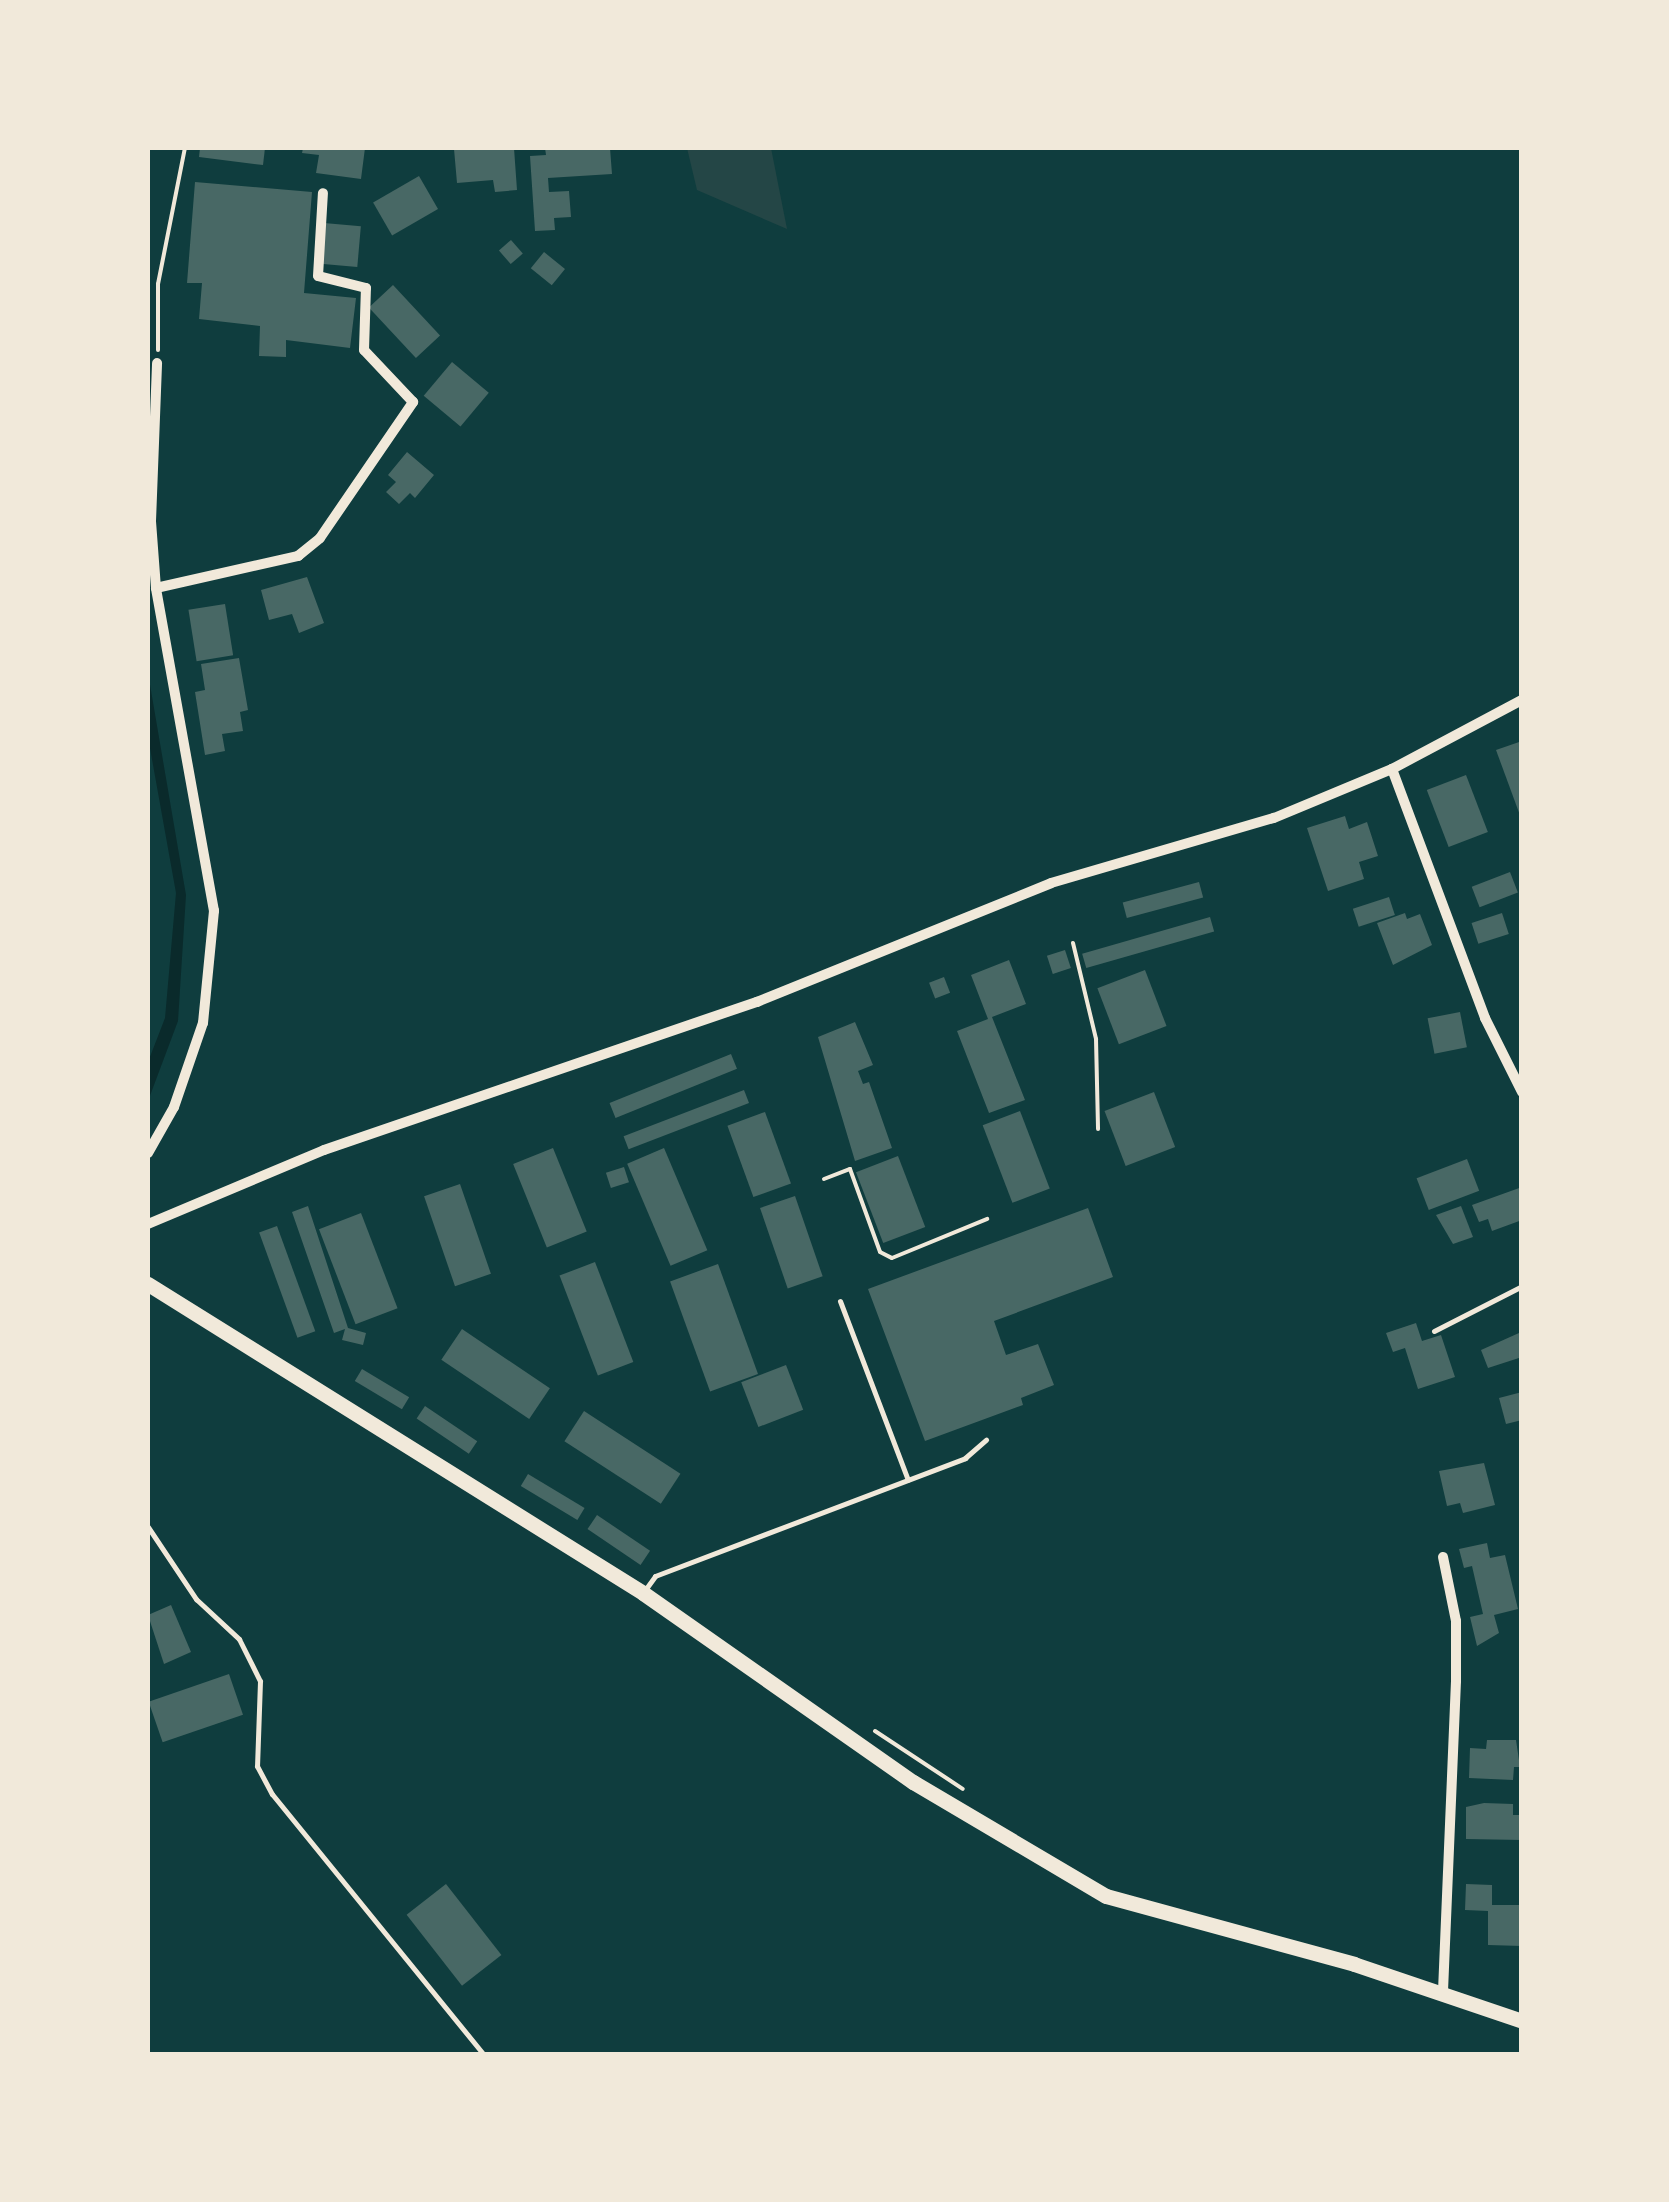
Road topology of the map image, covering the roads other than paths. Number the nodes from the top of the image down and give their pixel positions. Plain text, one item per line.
1 (324, 193) dead end
2 (158, 363) road end
3 (156, 588) junction
4 (1522, 700) edge
5 (1392, 769) junction
6 (1522, 1092) edge
7 (148, 1154) edge
8 (148, 1224) edge
9 (148, 1284) edge
10 (1522, 1286) edge
11 (840, 1301) dead end
12 (1434, 1331) dead end
13 (986, 1440) dead end
14 (908, 1480) junction
15 (148, 1527) edge
16 (1442, 1558) dead end
17 (643, 1593) junction
18 (1443, 1992) junction
19 (1522, 2021) edge
20 (482, 2054) edge

1 - 3 street
2 - 3 street
3 - 7 street
4 - 5 street
5 - 6 street
5 - 8 street
9 - 17 main road
10 - 12 lane
11 - 14 lane
13 - 14 lane
14 - 17 lane
15 - 20 lane
16 - 18 street
17 - 18 main road
18 - 19 main road

